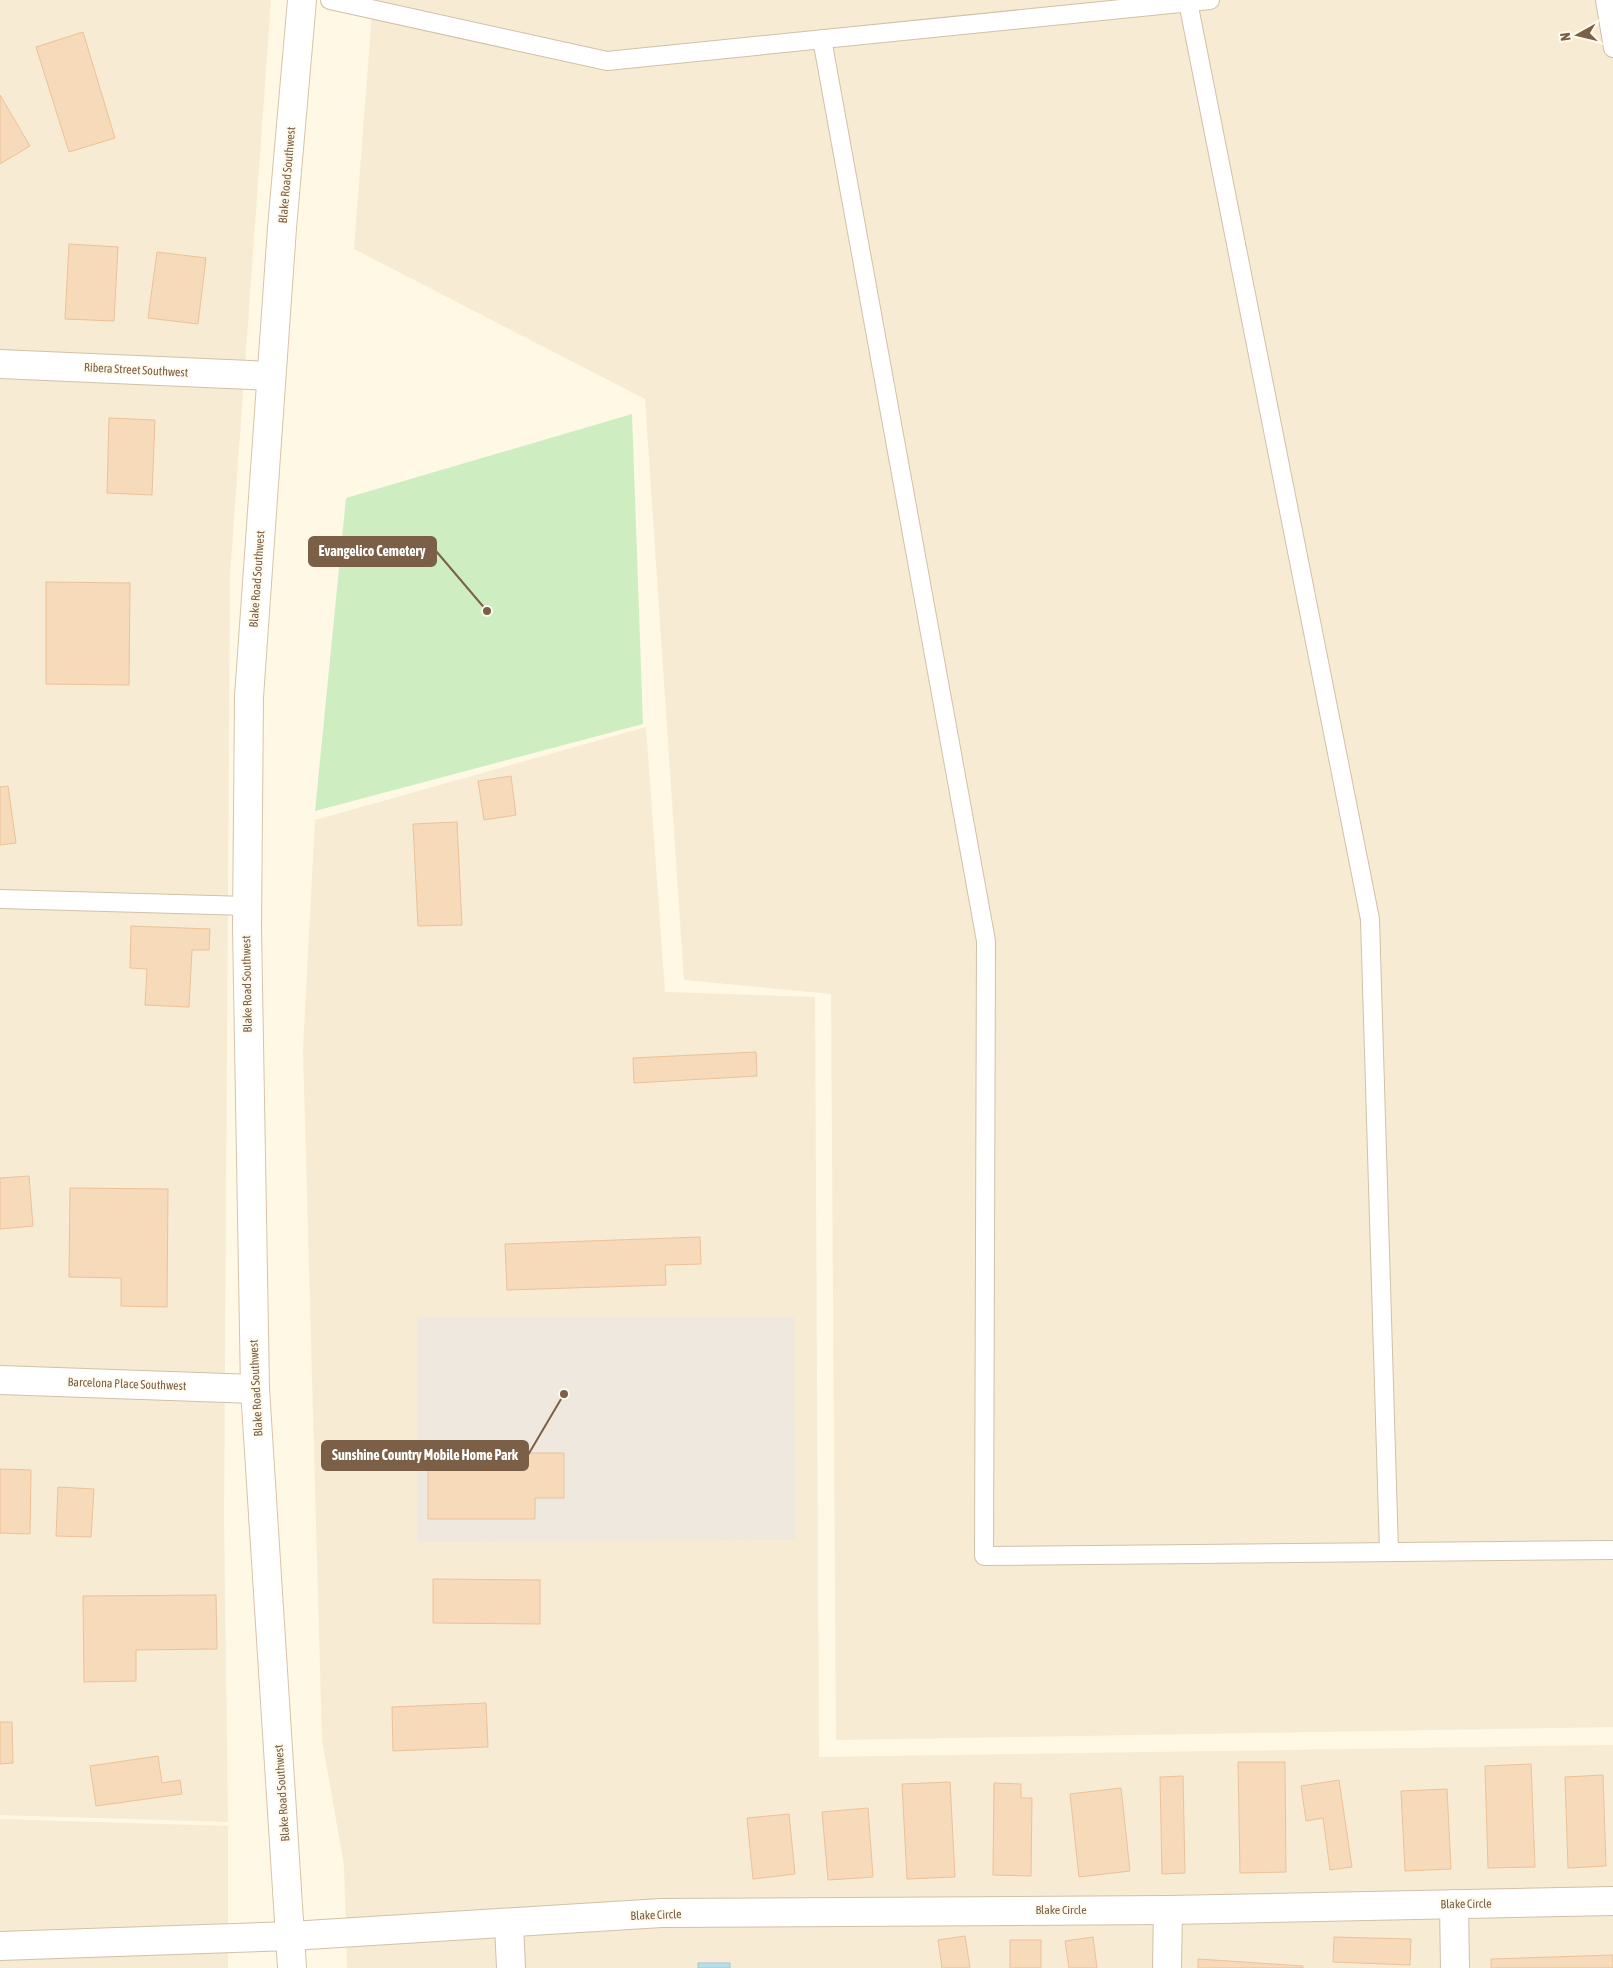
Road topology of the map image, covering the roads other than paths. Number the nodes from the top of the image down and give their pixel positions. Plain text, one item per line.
1 (302, 0) edge
2 (330, 0) edge
3 (1210, 0) edge
4 (1605, 0) edge
5 (1188, 2) junction
6 (822, 39) junction
7 (1613, 48) edge
8 (0, 364) edge
9 (271, 376) junction
10 (0, 899) edge
11 (247, 906) junction
12 (0, 1380) edge
13 (255, 1389) junction
14 (1613, 1550) edge
15 (1389, 1552) junction
16 (1613, 1901) edge
17 (1454, 1904) junction
18 (1168, 1910) junction
19 (509, 1924) junction
20 (291, 1936) junction
21 (0, 1946) edge
22 (292, 1968) edge
23 (511, 1968) edge
24 (1167, 1968) edge
25 (1455, 1968) edge

1 - 9 street, Blake Road Southwest
2 - 6 lane
3 - 5 lane
4 - 7 lane
5 - 6 lane
5 - 15 lane
6 - 15 lane
8 - 9 street, Ribera Street Southwest
9 - 11 street, Blake Road Southwest
10 - 11 lane
11 - 13 street, Blake Road Southwest
12 - 13 street, Barcelona Place Southwest
13 - 20 street, Blake Road Southwest
14 - 15 lane
16 - 17 street, Blake Circle
17 - 18 street, Blake Circle
17 - 25 street
18 - 19 street, Blake Circle
18 - 24 street
19 - 20 street, Blake Circle
19 - 23 street
20 - 21 street, Blake Circle
20 - 22 street, Blake Road Southwest

